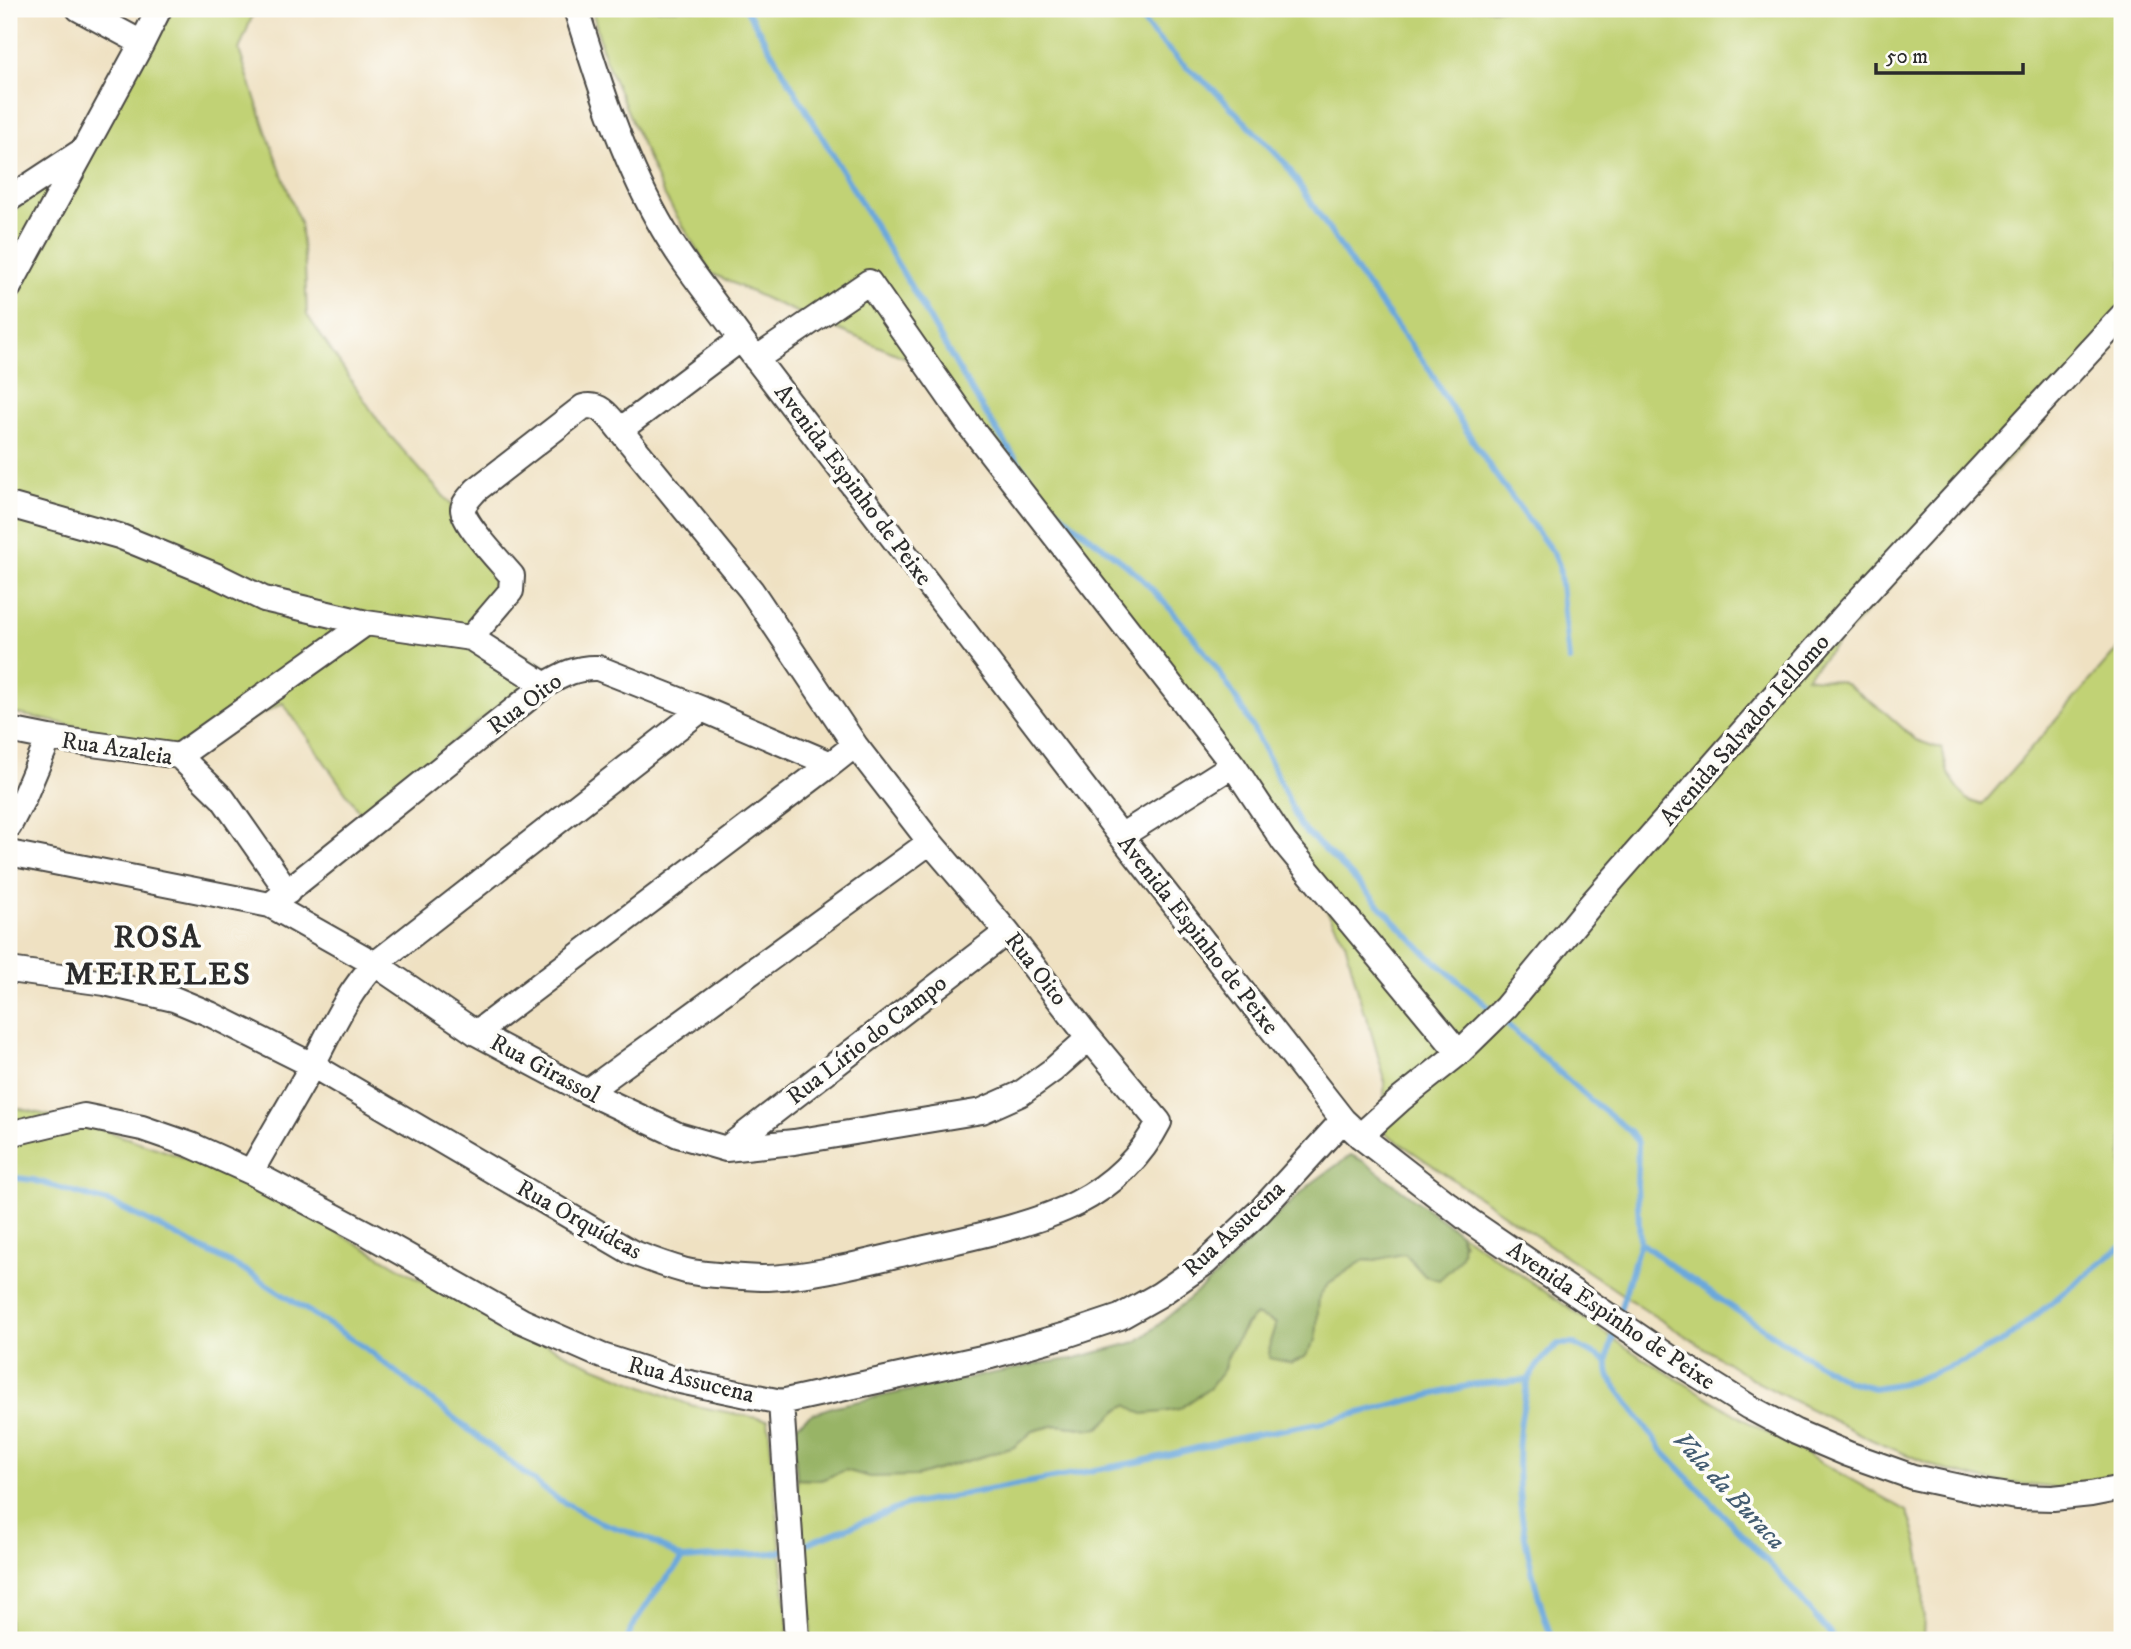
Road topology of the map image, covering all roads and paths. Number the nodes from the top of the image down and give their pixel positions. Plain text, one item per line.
1 (79, 9) edge
2 (159, 9) edge
3 (576, 9) edge
4 (142, 43) junction
5 (82, 151) junction
6 (9, 199) edge
7 (9, 287) edge
8 (2122, 316) edge
9 (748, 349) junction
10 (620, 430) junction
11 (9, 505) edge
12 (366, 623) junction
13 (471, 638) junction
14 (545, 685) junction
15 (702, 709) junction
16 (9, 730) edge
17 (49, 738) junction
18 (855, 745) junction
19 (179, 756) junction
20 (831, 764) junction
21 (1233, 765) junction
22 (9, 827) edge
23 (1121, 836) junction
24 (930, 842) junction
25 (9, 853) edge
26 (279, 898) junction
27 (1007, 932) junction
28 (375, 964) junction
29 (9, 970) edge
30 (476, 1033) junction
31 (1090, 1038) junction
32 (1459, 1053) junction
33 (312, 1065) junction
34 (587, 1092) junction
35 (1138, 1095) joint
36 (1352, 1128) junction
37 (9, 1134) edge
38 (726, 1149) junction
39 (251, 1172) junction
40 (781, 1402) junction
41 (2122, 1488) edge
42 (797, 1640) edge

1 - 4 street
2 - 4 street
3 - 9 street, Avenida Espinho de Peixe
4 - 5 street
5 - 6 street
5 - 7 street
8 - 32 street, Avenida Salvador Iellomo
9 - 10 street
9 - 21 street
9 - 23 street, Avenida Espinho de Peixe
10 - 13 street, Rua Oito
10 - 18 street, Rua Oito
11 - 12 street
12 - 13 street
12 - 19 street
13 - 14 street
14 - 15 street, Rua Oito
14 - 26 street, Rua Oito
15 - 20 street, Rua Oito
15 - 28 street
16 - 17 street, Rua Azaleia
17 - 19 street, Rua Azaleia
17 - 22 street
18 - 20 street
18 - 24 street, Rua Oito
19 - 26 street, Rua Azaleia
20 - 30 street
21 - 23 street
21 - 32 street
23 - 36 street, Avenida Espinho de Peixe
24 - 27 street, Rua Oito
24 - 34 street
25 - 26 street, Rua Girassol
26 - 28 street, Rua Girassol
27 - 31 street, Rua Oito
27 - 38 street, Rua Lírio do Campo
28 - 30 street, Rua Girassol
28 - 33 street
29 - 33 street, Rua Orquídeas
30 - 34 street, Rua Girassol
31 - 35 street, Rua Oito
31 - 38 street, Rua Girassol
32 - 36 street, Avenida Salvador Iellomo
33 - 35 street, Rua Orquídeas
33 - 39 street
34 - 38 street, Rua Girassol
36 - 40 street, Rua Assucena
36 - 41 street, Avenida Espinho de Peixe
37 - 39 street, Rua Assucena
39 - 40 street, Rua Assucena
40 - 42 street

